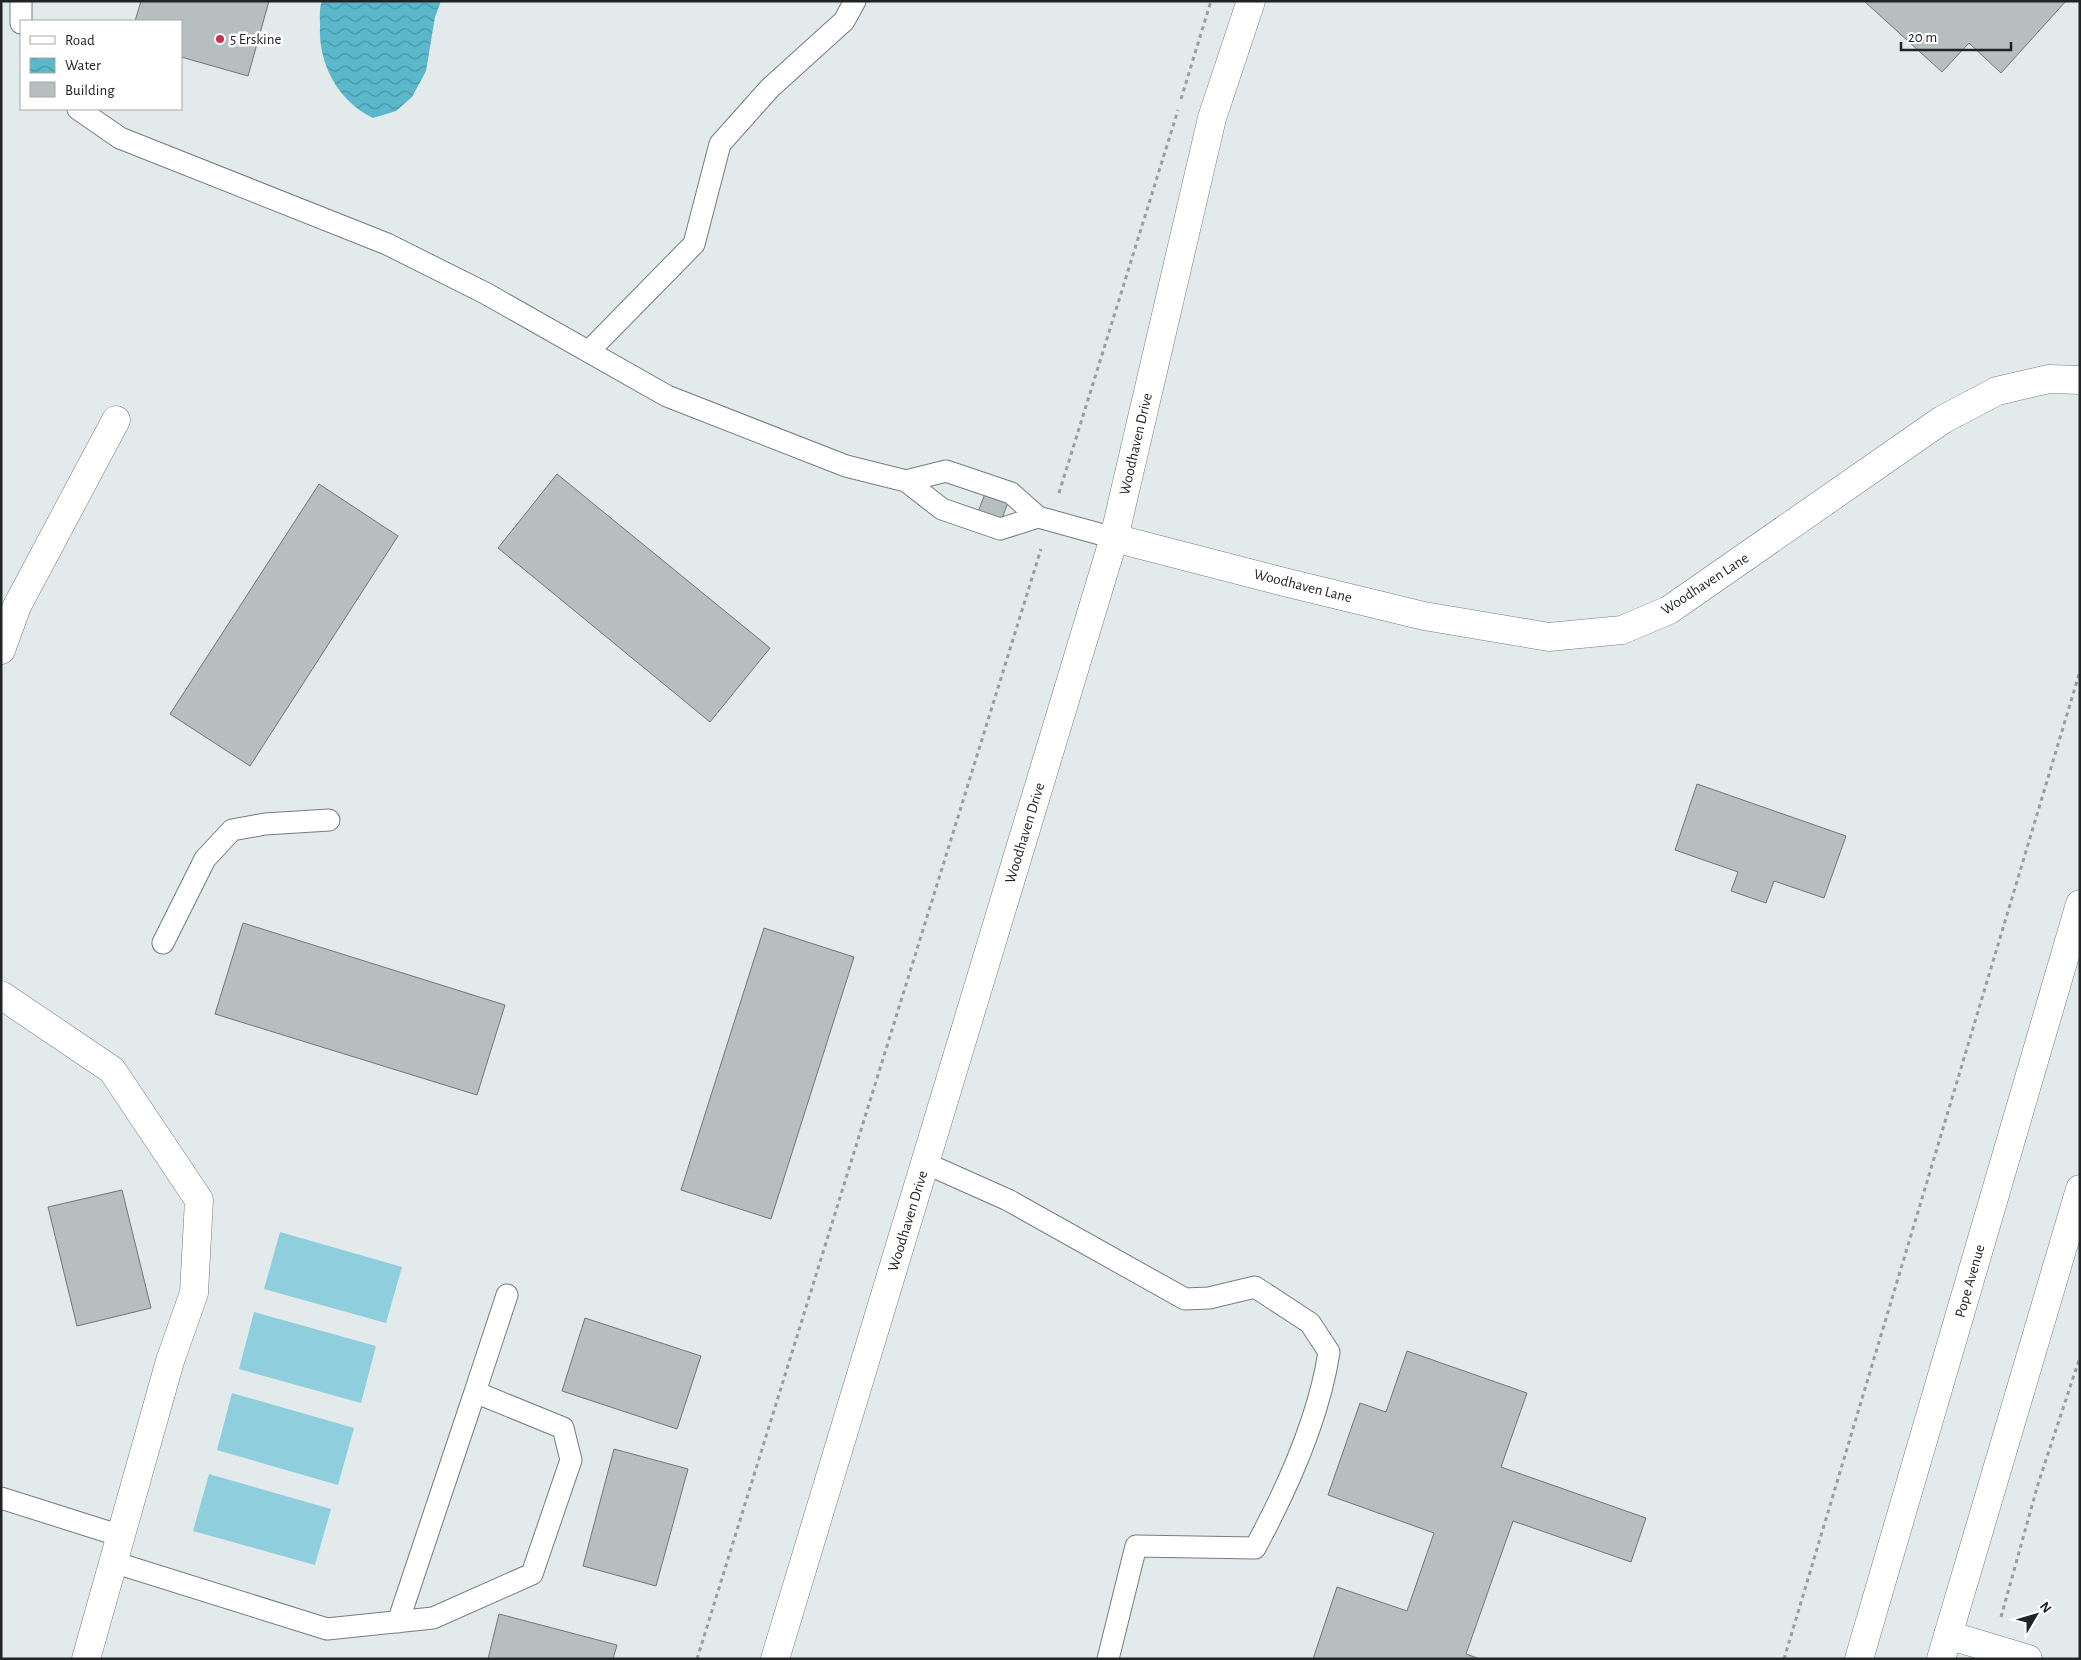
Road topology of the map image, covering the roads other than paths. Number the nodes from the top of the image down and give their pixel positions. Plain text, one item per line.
1 (21, 1) edge
2 (855, 1) edge
3 (1251, 1) edge
4 (21, 20) edge
5 (79, 110) edge
6 (589, 351) junction
7 (2080, 380) edge
8 (116, 420) dead end
9 (906, 481) junction
10 (1044, 518) junction
11 (1114, 538) junction
12 (1, 650) edge
13 (329, 820) dead end
14 (2080, 904) edge
15 (163, 943) dead end
16 (1, 995) edge
17 (925, 1162) junction
18 (2080, 1189) edge
19 (508, 1295) dead end
20 (475, 1392) junction
21 (1, 1498) edge
22 (121, 1536) junction
23 (113, 1562) junction
24 (398, 1622) junction
25 (1944, 1647) edge
26 (86, 1659) edge
27 (775, 1659) edge
28 (1108, 1659) edge
29 (1859, 1659) edge
30 (2028, 1659) edge

1 - 4 lane
2 - 6 lane
3 - 11 street, Woodhaven Drive
5 - 6 lane
6 - 9 lane
7 - 11 street, Woodhaven Lane
8 - 12 street
9 - 10 lane
9 - 10 lane
10 - 11 lane
11 - 17 street, Woodhaven Drive
13 - 15 lane
14 - 29 street, Pope Avenue
16 - 22 street
17 - 27 street, Woodhaven Drive
17 - 28 lane
18 - 25 street
19 - 20 lane
20 - 24 lane
20 - 24 lane
21 - 22 lane
22 - 23 street
23 - 24 lane
23 - 26 street
25 - 30 street

